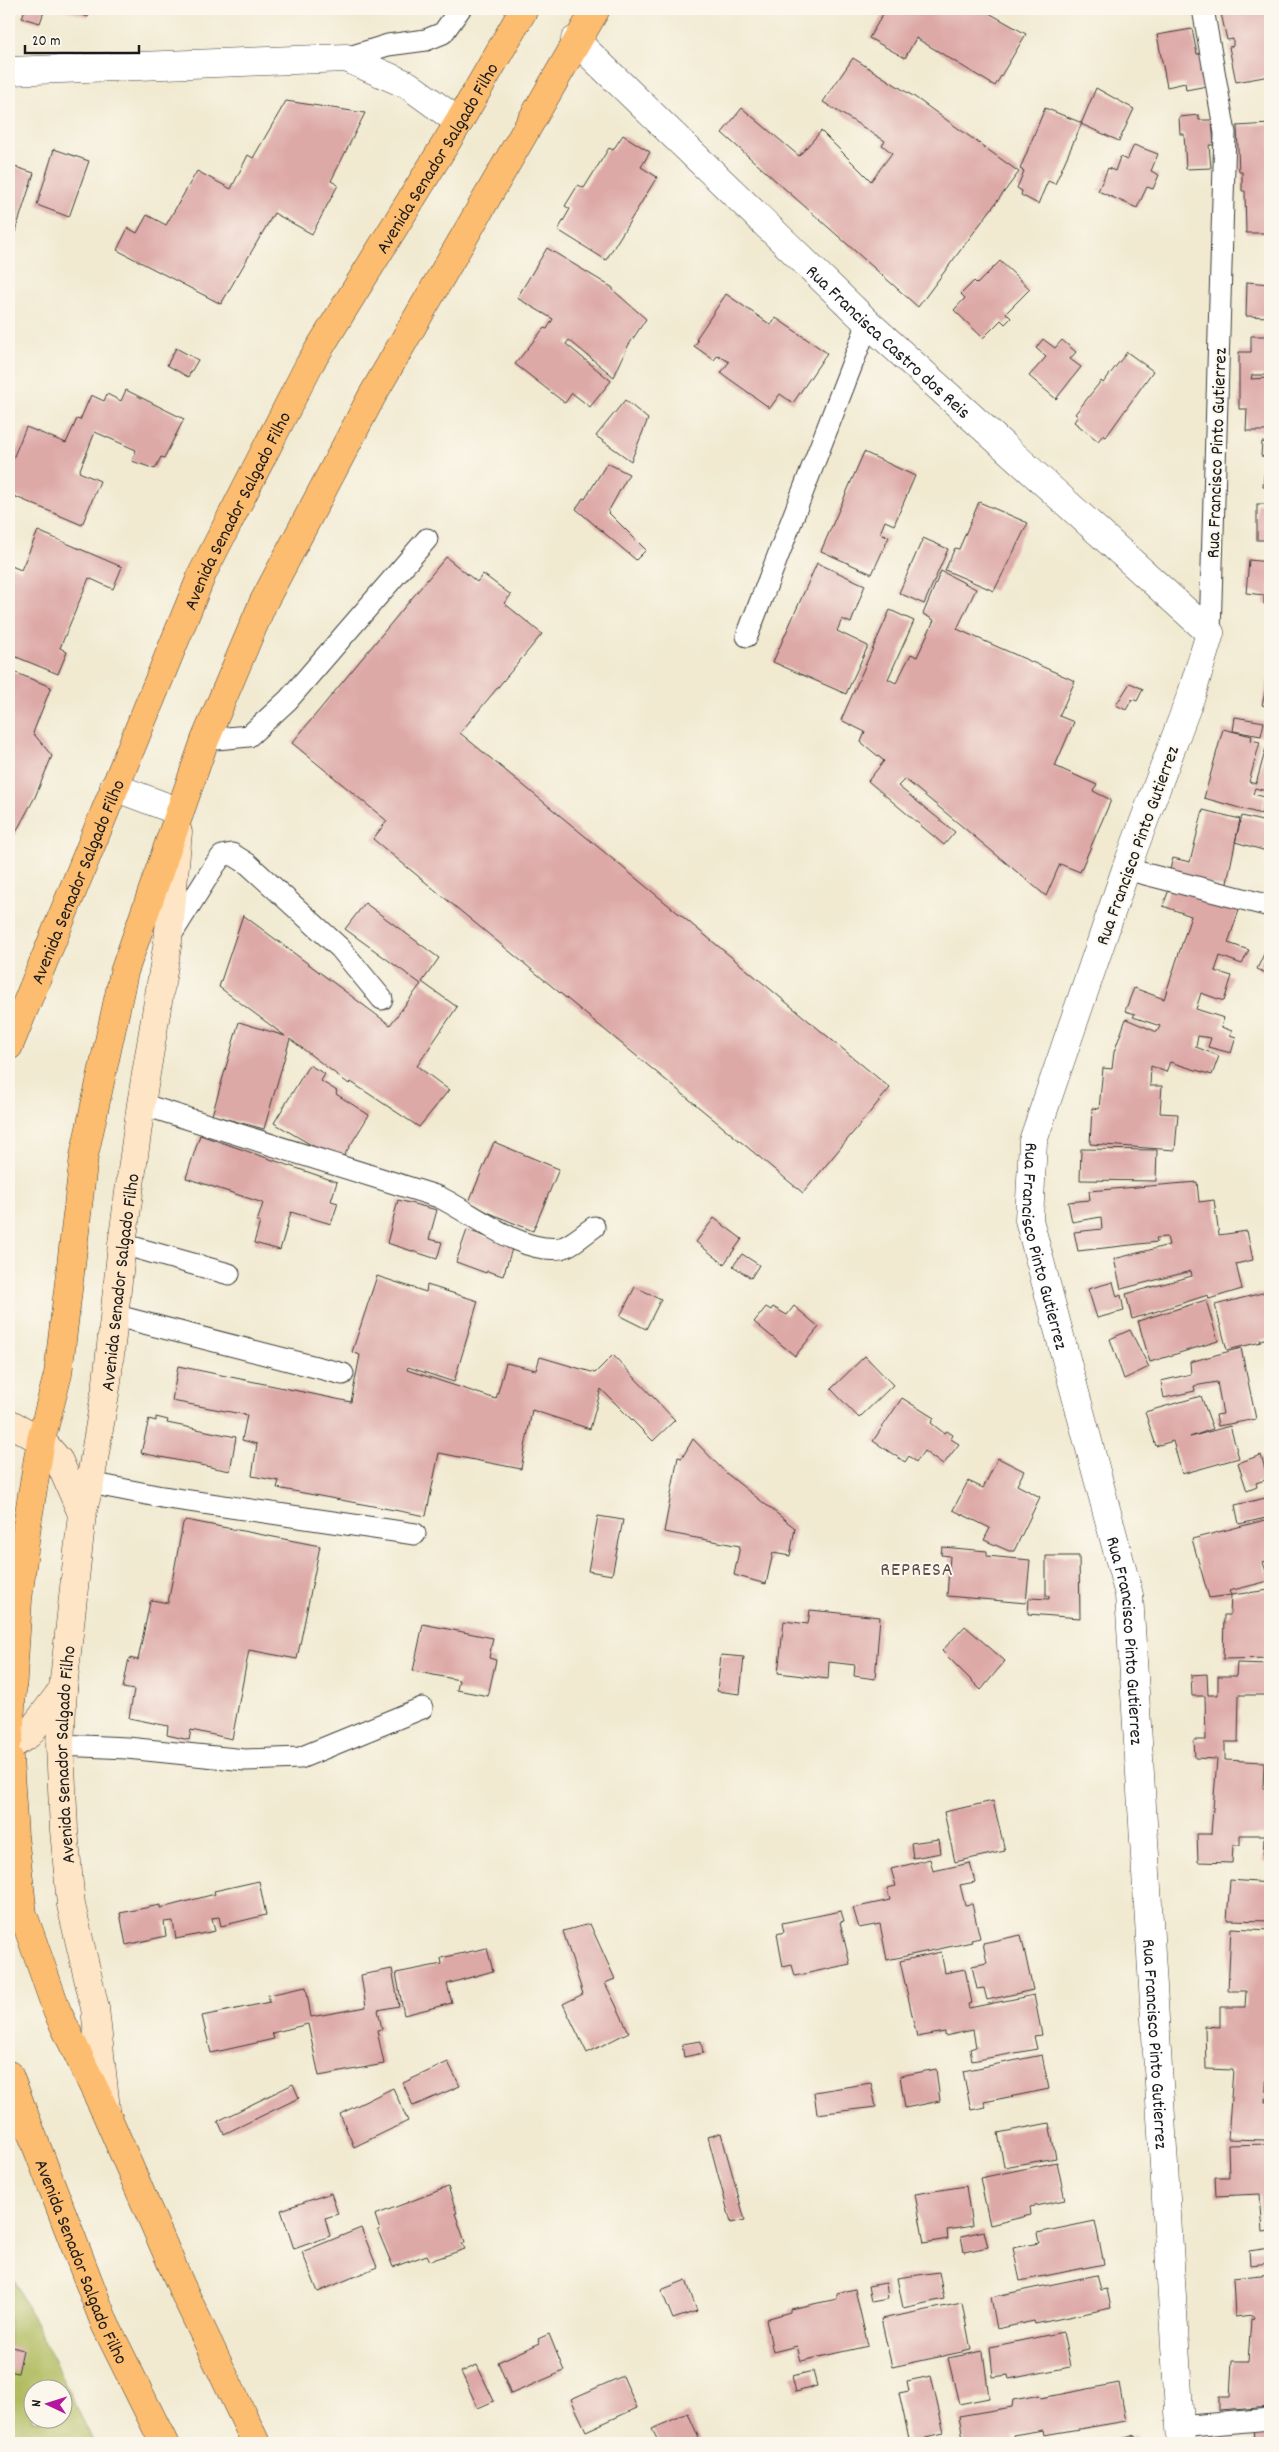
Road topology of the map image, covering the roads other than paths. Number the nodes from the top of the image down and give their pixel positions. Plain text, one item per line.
1 (460, 9) edge
2 (524, 9) edge
3 (596, 9) edge
4 (1203, 9) edge
5 (576, 40) junction
6 (346, 58) junction
7 (9, 71) edge
8 (459, 122) junction
9 (868, 323) junction
10 (428, 539) dead end
11 (1210, 633) junction
12 (747, 636) dead end
13 (205, 740) junction
14 (114, 787) junction
15 (180, 812) junction
16 (1126, 869) junction
17 (1270, 906) edge
18 (168, 941) junction
19 (382, 999) dead end
20 (9, 1044) edge
21 (141, 1104) junction
22 (594, 1227) dead end
23 (122, 1244) junction
24 (229, 1274) dead end
25 (113, 1315) junction
26 (343, 1374) dead end
27 (9, 1423) edge
28 (41, 1440) junction
29 (90, 1483) junction
30 (82, 1514) junction
31 (415, 1534) dead end
32 (63, 1689) junction
33 (422, 1708) dead end
34 (9, 1738) edge
35 (60, 1745) junction
36 (9, 1747) edge
37 (9, 1758) edge
38 (9, 2076) edge
39 (106, 2113) junction
40 (1270, 2419) edge
41 (1180, 2435) edge
42 (164, 2443) edge
43 (256, 2443) edge

1 - 6 lane
2 - 8 main road, Avenida Senador Salgado Filho
3 - 5 main road, Avenida Senador Salgado Filho
4 - 11 lane, Rua Francisco Pinto Gutierrez
5 - 9 street, Rua Francisca Castro dos Reis
5 - 13 main road, Avenida Senador Salgado Filho
6 - 7 street
6 - 8 street
8 - 14 main road, Avenida Senador Salgado Filho
9 - 11 street, Rua Francisca Castro dos Reis
9 - 12 lane
10 - 13 lane
11 - 16 street, Rua Francisco Pinto Gutierrez
13 - 15 main road, Avenida Senador Salgado Filho
14 - 15 street
14 - 20 main road, Avenida Senador Salgado Filho
15 - 18 main road, Avenida Senador Salgado Filho
15 - 28 main road, Avenida Senador Salgado Filho
16 - 17 lane
16 - 41 street, Rua Francisco Pinto Gutierrez
18 - 19 lane
18 - 21 main road, Avenida Senador Salgado Filho
21 - 22 lane
21 - 23 main road, Avenida Senador Salgado Filho
23 - 24 lane
23 - 25 main road, Avenida Senador Salgado Filho
25 - 26 lane
25 - 29 main road, Avenida Senador Salgado Filho
27 - 28 main road, Avenida Senador Salgado Filho
28 - 30 main road, Avenida Senador Salgado Filho
28 - 34 main road, Avenida Senador Salgado Filho
29 - 30 main road, Avenida Senador Salgado Filho
29 - 31 lane
30 - 32 main road, Avenida Senador Salgado Filho
32 - 35 main road, Avenida Senador Salgado Filho
32 - 36 main road
33 - 35 lane
35 - 39 main road, Avenida Senador Salgado Filho
37 - 39 main road, Avenida Senador Salgado Filho
38 - 42 main road, Avenida Senador Salgado Filho
39 - 43 main road, Avenida Senador Salgado Filho
40 - 41 lane

